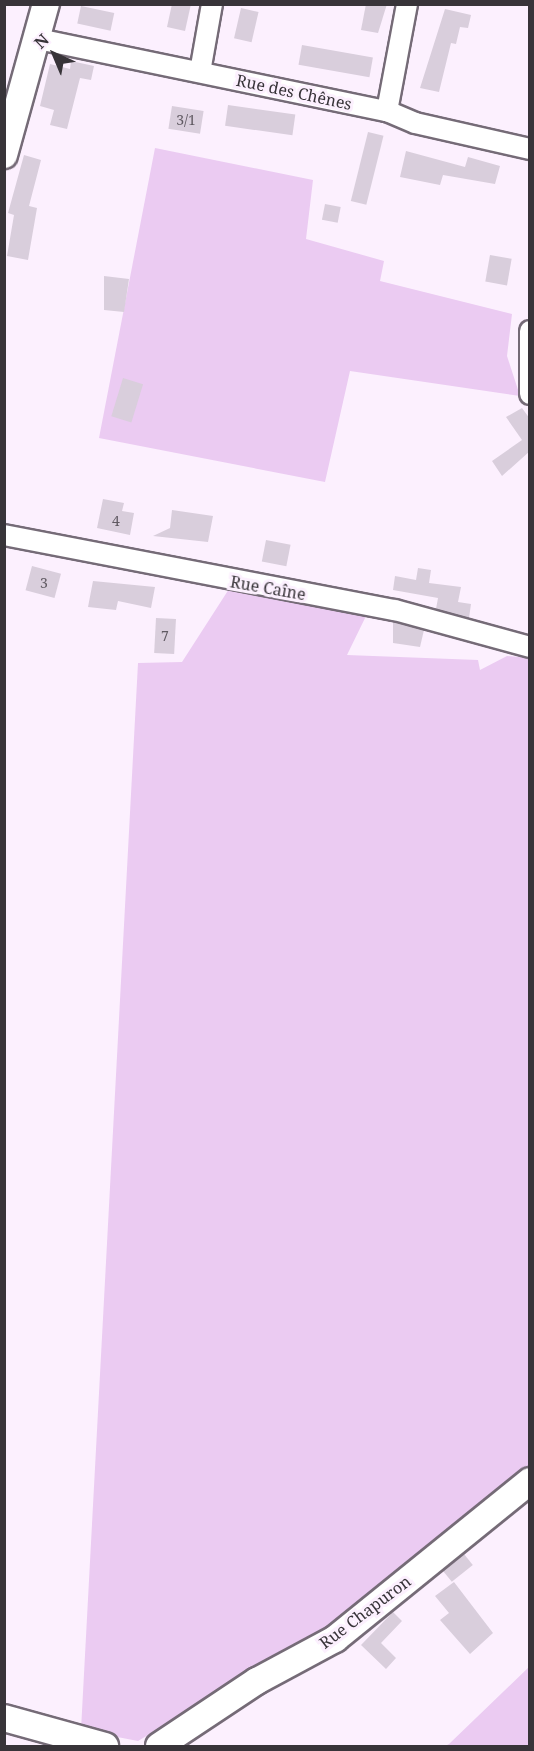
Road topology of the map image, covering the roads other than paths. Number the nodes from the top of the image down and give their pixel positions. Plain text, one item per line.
1 (46, 4) edge
2 (212, 4) edge
3 (407, 4) edge
4 (38, 39) junction
5 (200, 72) junction
6 (387, 111) junction
7 (530, 148) edge
8 (4, 155) edge
9 (530, 331) edge
10 (530, 394) edge
11 (4, 535) edge
12 (530, 647) edge
13 (530, 1480) edge
14 (4, 1718) edge
15 (105, 1746) edge
16 (159, 1746) edge

1 - 4 street
2 - 5 street
3 - 6 street
4 - 5 street, Rue des Chênes
4 - 8 street
5 - 6 street, Rue des Chênes
6 - 7 street, Rue des Chênes
9 - 10 street
11 - 12 street, Rue Caîne
13 - 16 street, Rue Chapuron
14 - 15 street

